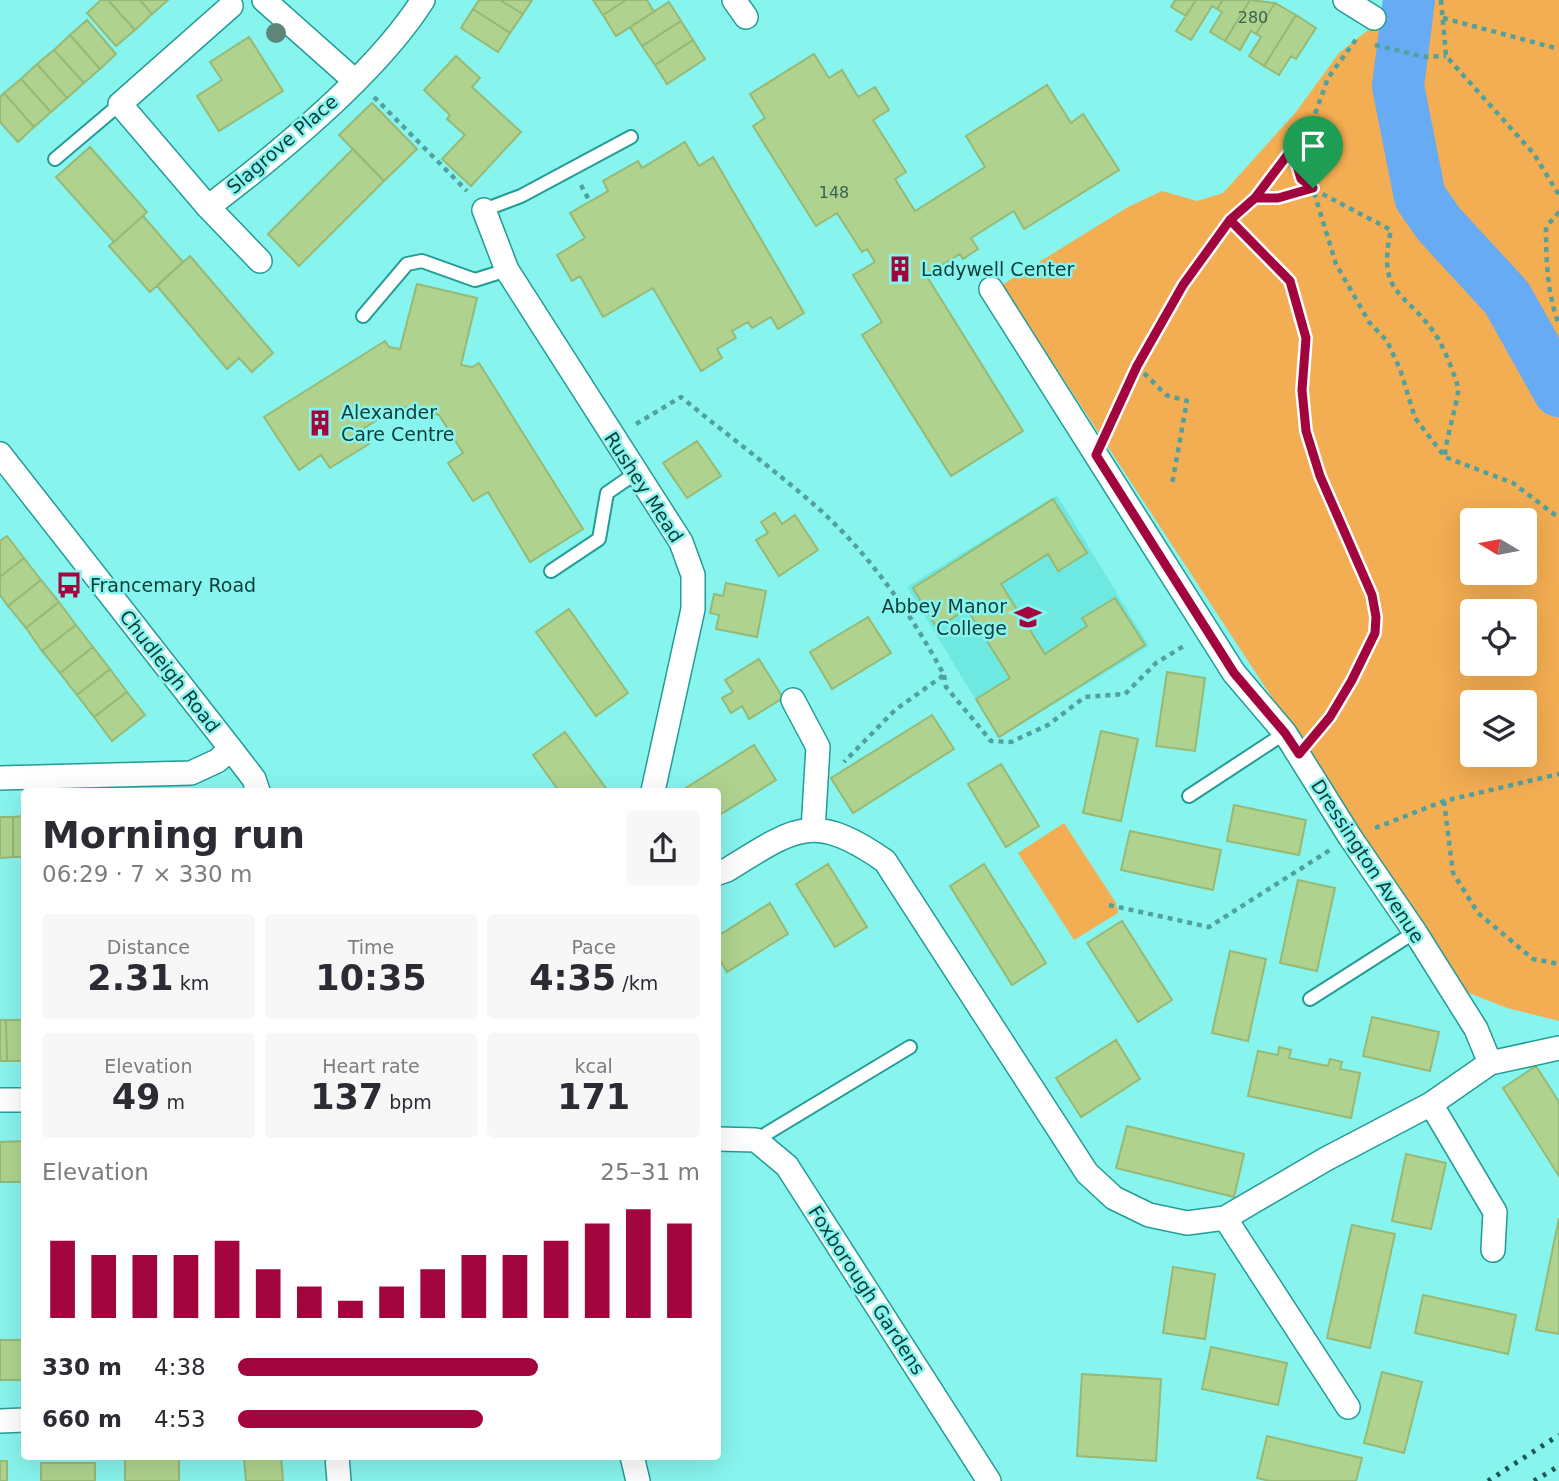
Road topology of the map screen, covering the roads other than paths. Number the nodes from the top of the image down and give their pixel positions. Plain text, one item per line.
1 (264, 0) edge
2 (423, 0) edge
3 (1345, 0) edge
4 (231, 6) dead end
5 (1367, 27) road end
6 (355, 81) junction
7 (120, 104) junction
8 (631, 137) dead end
9 (55, 159) dead end
10 (208, 207) junction
11 (484, 210) joint
12 (260, 261) dead end
13 (507, 270) junction
14 (991, 289) dead end
15 (363, 316) dead end
16 (0, 454) edge
17 (636, 473) junction
18 (551, 571) dead end
19 (793, 700) dead end
20 (1285, 733) junction
21 (231, 749) junction
22 (0, 778) edge
23 (257, 788) edge
24 (654, 788) edge
25 (1189, 796) dead end
26 (813, 831) junction
27 (721, 871) edge
28 (1415, 932) junction
29 (1310, 999) dead end
30 (910, 1047) dead end
31 (1559, 1048) edge
32 (1490, 1063) junction
33 (0, 1100) edge
34 (21, 1100) edge
35 (1431, 1104) junction
36 (721, 1139) edge
37 (756, 1140) junction
38 (1225, 1218) junction
39 (1493, 1250) dead end
40 (1348, 1407) dead end
41 (0, 1420) edge
42 (21, 1420) edge
43 (337, 1460) edge
44 (633, 1460) edge
45 (339, 1481) edge
46 (638, 1481) edge
47 (989, 1481) edge

1 - 6 street, Slagrove Place
2 - 6 street, Slagrove Place
3 - 5 street
4 - 7 street
6 - 10 street, Slagrove Place
7 - 9 lane
7 - 10 street, Slagrove Place
8 - 11 lane
10 - 12 street, Slagrove Place
11 - 13 street, Rushey Mead
13 - 15 lane
13 - 17 street, Rushey Mead
14 - 20 street, Dressington Avenue
16 - 21 street, Chudleigh Road
17 - 18 lane
17 - 24 street, Rushey Mead
19 - 26 street
20 - 25 lane
20 - 28 street, Dressington Avenue
21 - 22 street
21 - 23 street, Chudleigh Road
26 - 27 street
26 - 38 street
28 - 29 lane
28 - 32 street, Dressington Avenue
30 - 37 lane
31 - 32 street
32 - 35 street
33 - 34 street
35 - 38 street
35 - 39 street
36 - 37 street
37 - 47 street, Foxborough Gardens
38 - 40 street
41 - 42 street
43 - 45 street
44 - 46 street

